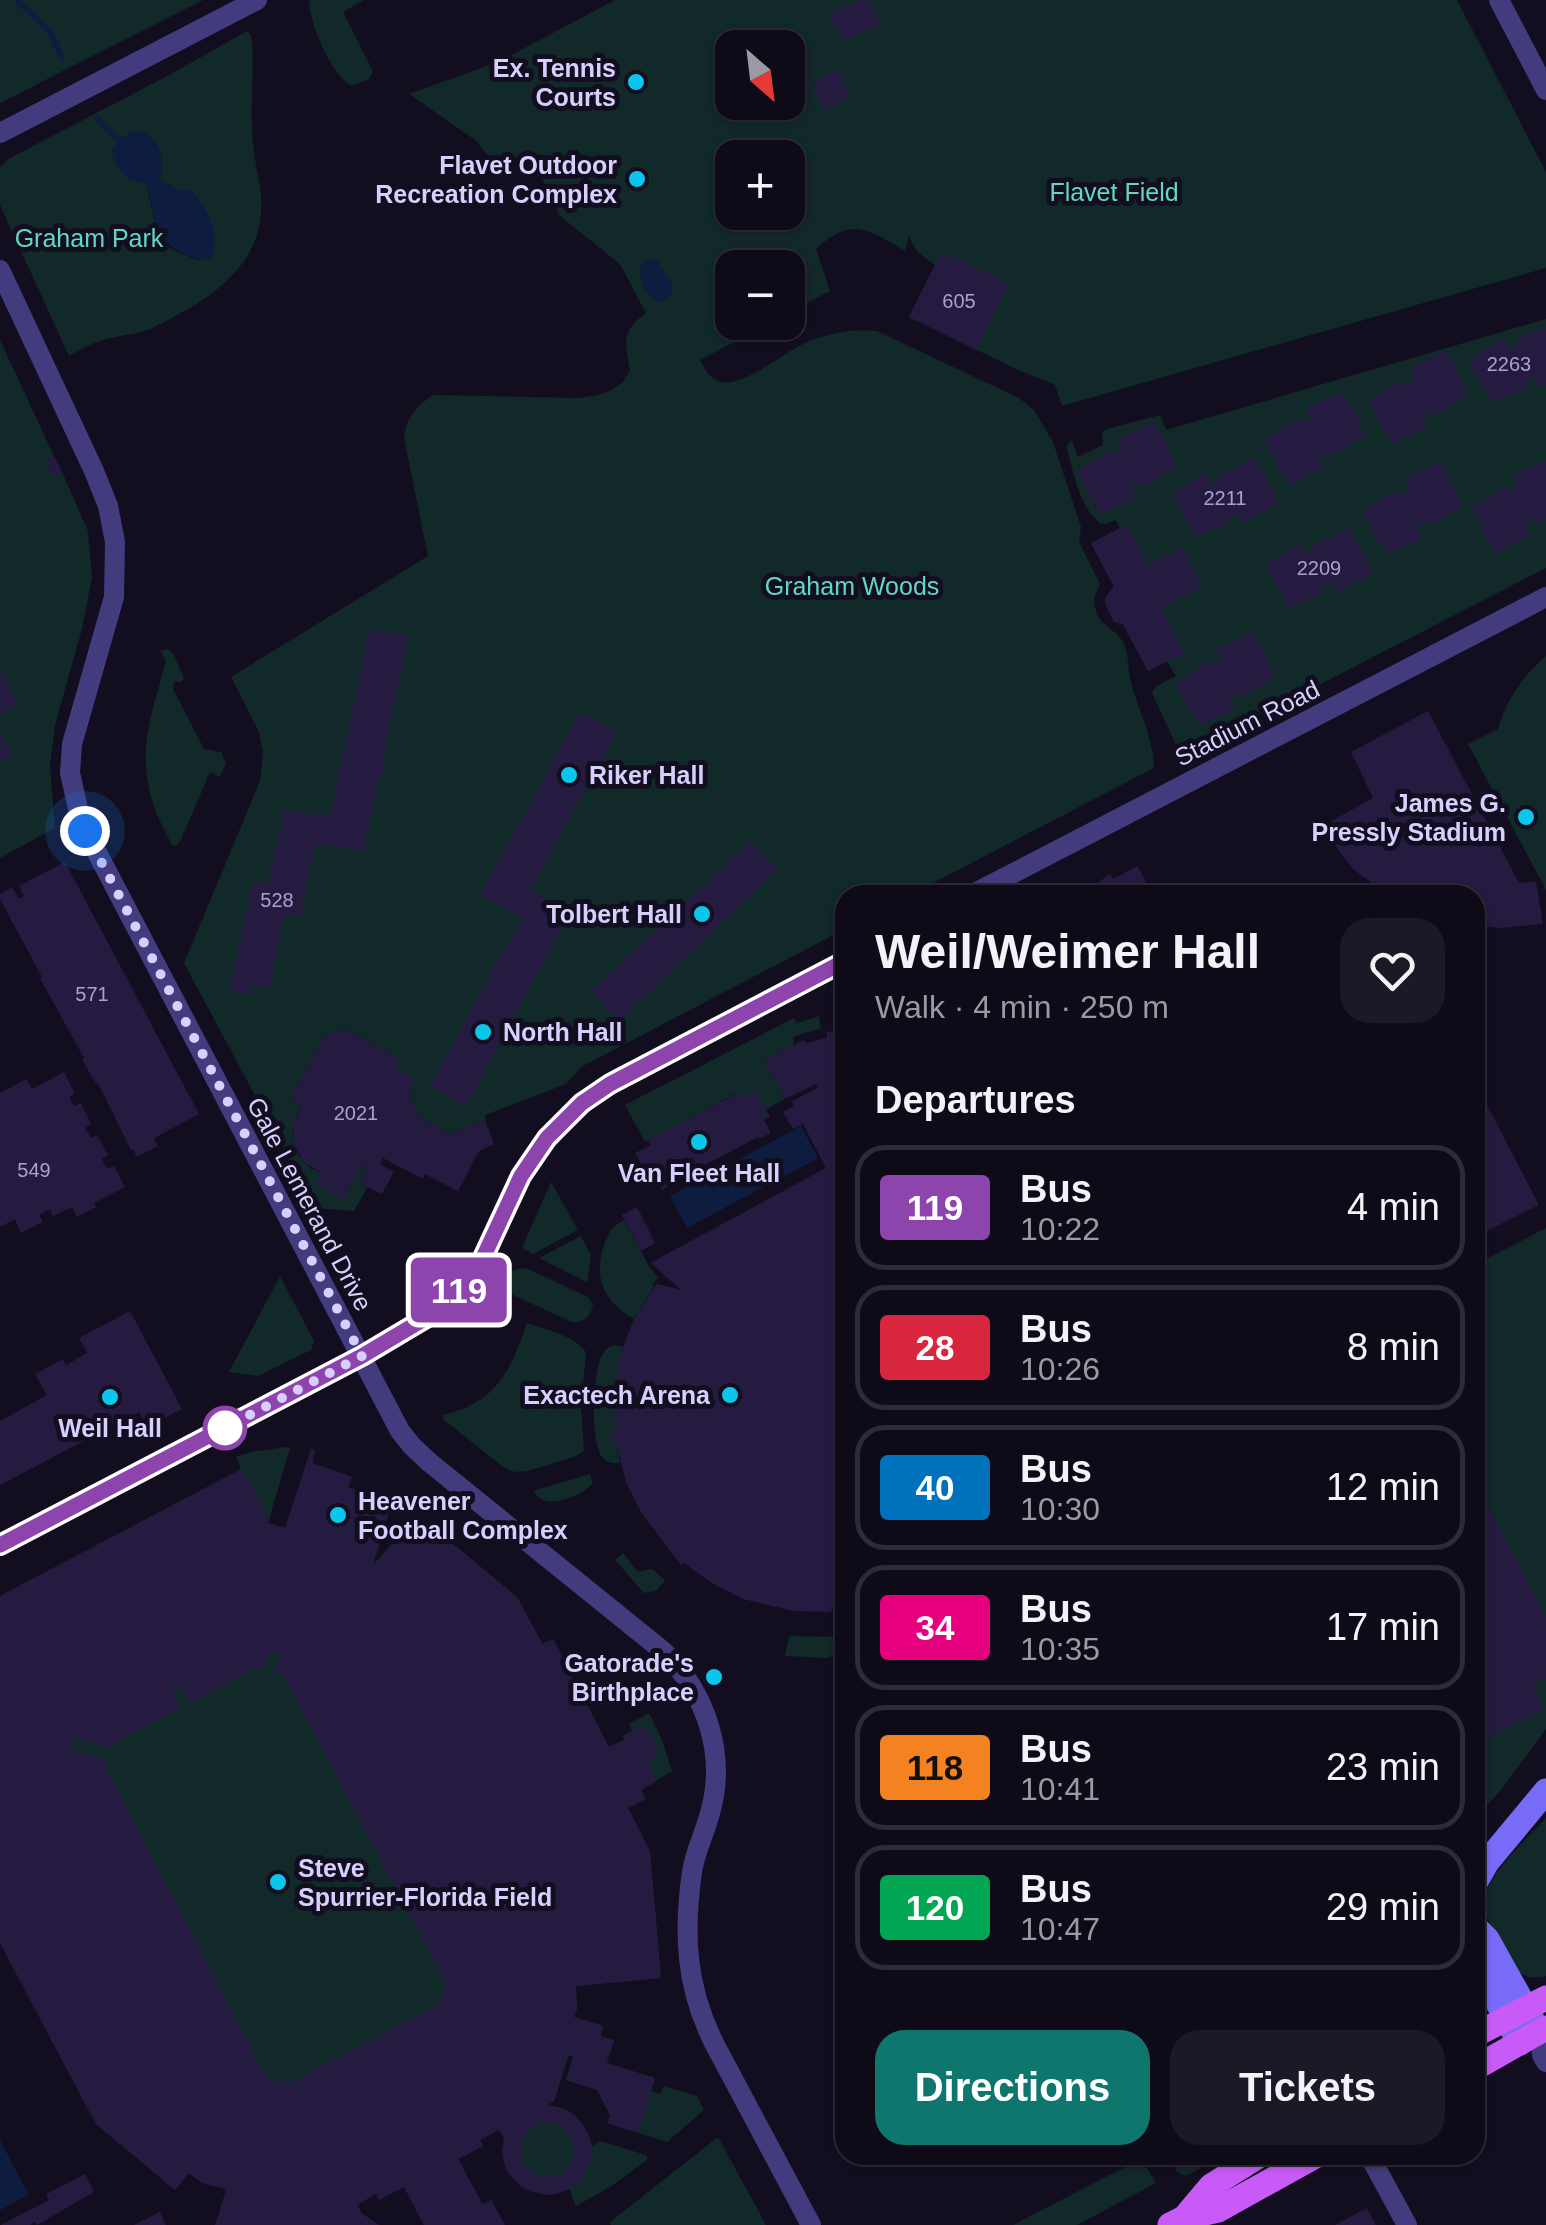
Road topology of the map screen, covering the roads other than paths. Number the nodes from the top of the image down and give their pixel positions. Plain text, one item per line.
1 (257, 0) edge
2 (1500, 0) edge
3 (1546, 90) edge
4 (0, 133) edge
5 (0, 270) edge
6 (1546, 596) edge
7 (991, 885) edge
8 (835, 966) edge
9 (362, 1356) junction
10 (0, 1545) edge
11 (1546, 1791) edge
12 (1485, 1866) edge
13 (1485, 1938) edge
14 (1485, 1971) edge
15 (1526, 2009) edge
16 (1485, 2030) edge
17 (1539, 2044) edge
18 (1485, 2064) edge
19 (1244, 2165) edge
20 (1299, 2165) edge
21 (1374, 2165) edge
22 (1180, 2223) edge
23 (811, 2225) edge
24 (1407, 2225) edge

1 - 4 street
2 - 3 street
5 - 9 street, Gale Lemerand Drive
6 - 7 street, Stadium Road
8 - 9 street
9 - 10 street
9 - 23 street, Gale Lemerand Drive
11 - 12 main road
13 - 15 main road
14 - 15 main road
15 - 16 main road
15 - 17 main road
17 - 18 main road
19 - 22 main road
20 - 22 main road
21 - 24 street

